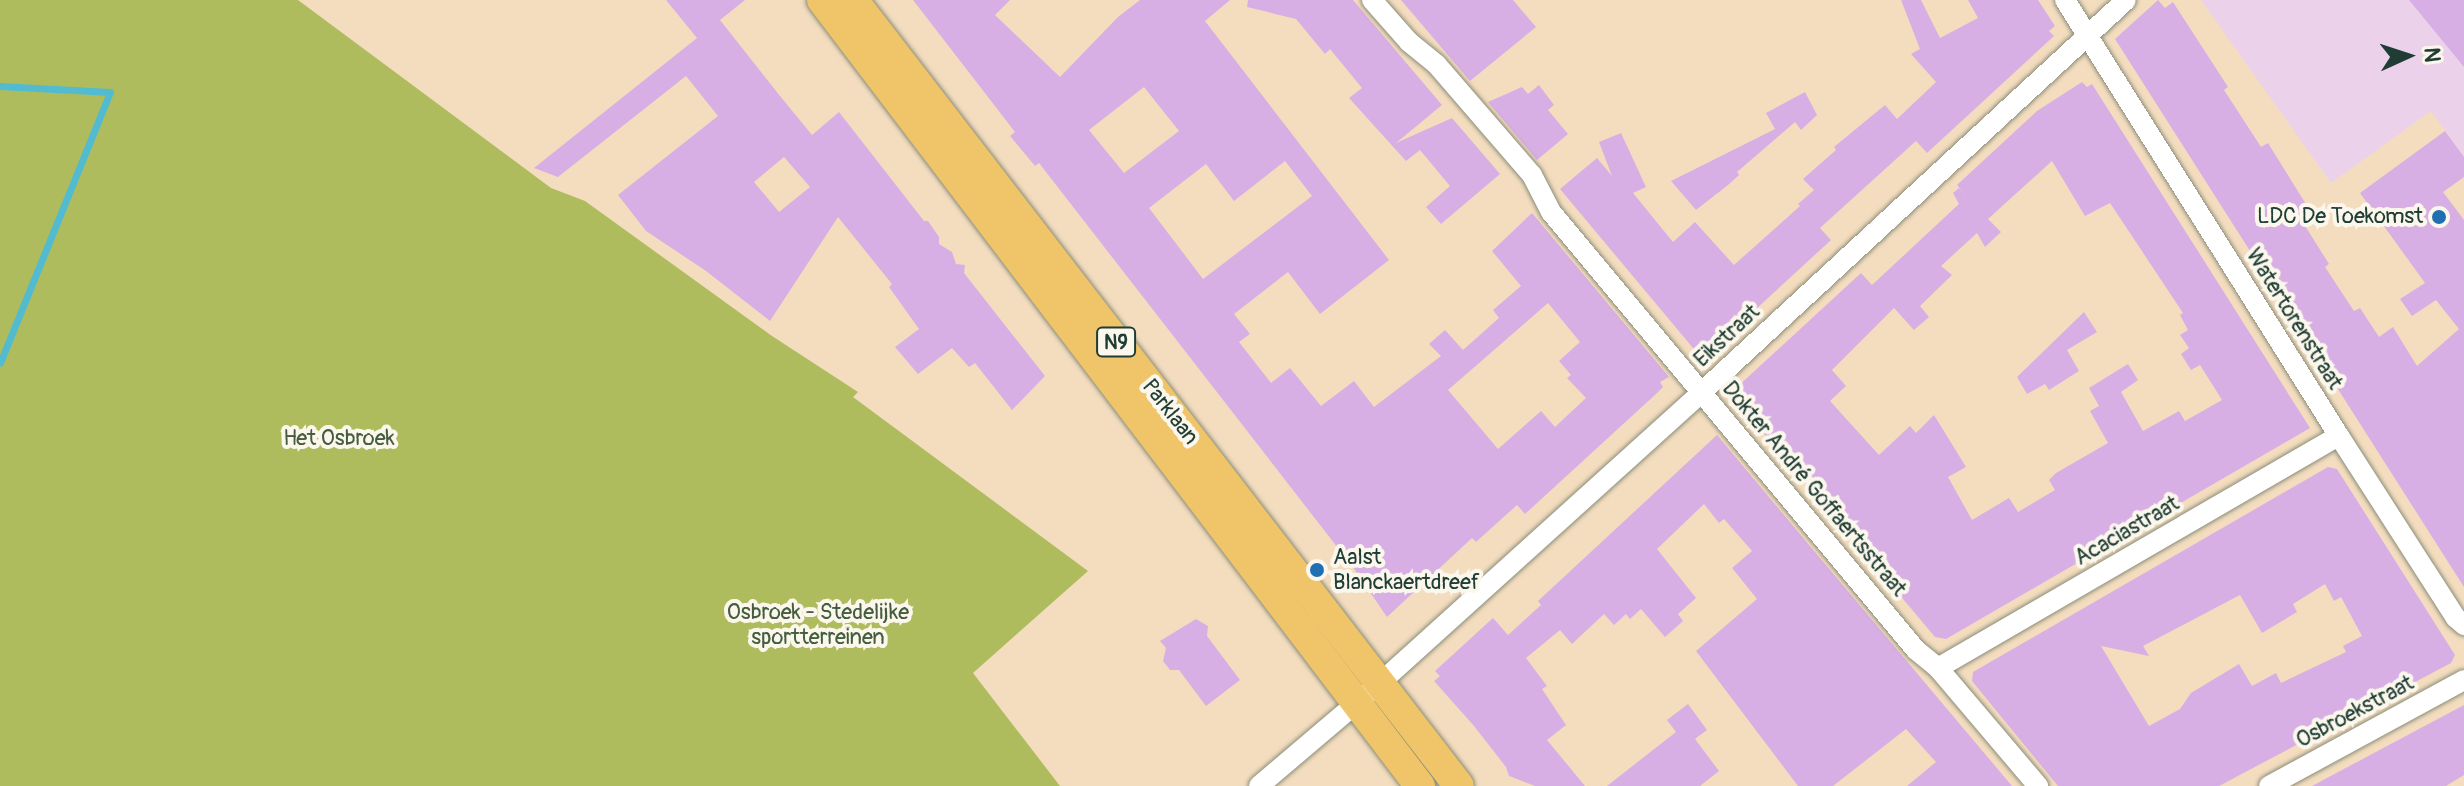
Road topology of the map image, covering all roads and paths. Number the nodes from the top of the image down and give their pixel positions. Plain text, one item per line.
1 (822, 0) edge
2 (853, 0) edge
3 (1372, 0) edge
4 (2065, 0) edge
5 (2126, 0) edge
6 (2088, 35) junction
7 (1702, 392) junction
8 (2339, 436) junction
9 (2464, 625) edge
10 (1938, 668) junction
11 (2464, 680) edge
12 (1379, 684) junction
13 (1355, 702) junction
14 (1259, 786) edge
15 (1420, 786) edge
16 (1459, 786) edge
17 (2038, 786) edge
18 (2269, 786) edge

1 - 13 main road, Parklaan / N9
2 - 12 main road, Parklaan / N9
3 - 7 street, Dokter André Goffaertsstraat
4 - 6 street, Watertorenstraat
5 - 6 street, Eikstraat
6 - 7 street, Eikstraat
6 - 8 street, Watertorenstraat
7 - 10 street, Dokter André Goffaertsstraat
7 - 12 street, Eikstraat
8 - 9 street, Watertorenstraat
8 - 10 street, Acaciastraat
10 - 17 street, Dokter André Goffaertsstraat
11 - 18 street, Osbroekstraat
12 - 13 street, Eikstraat
12 - 16 main road, Parklaan / N9
13 - 14 street, Eikstraat
13 - 15 main road, Parklaan / N9

